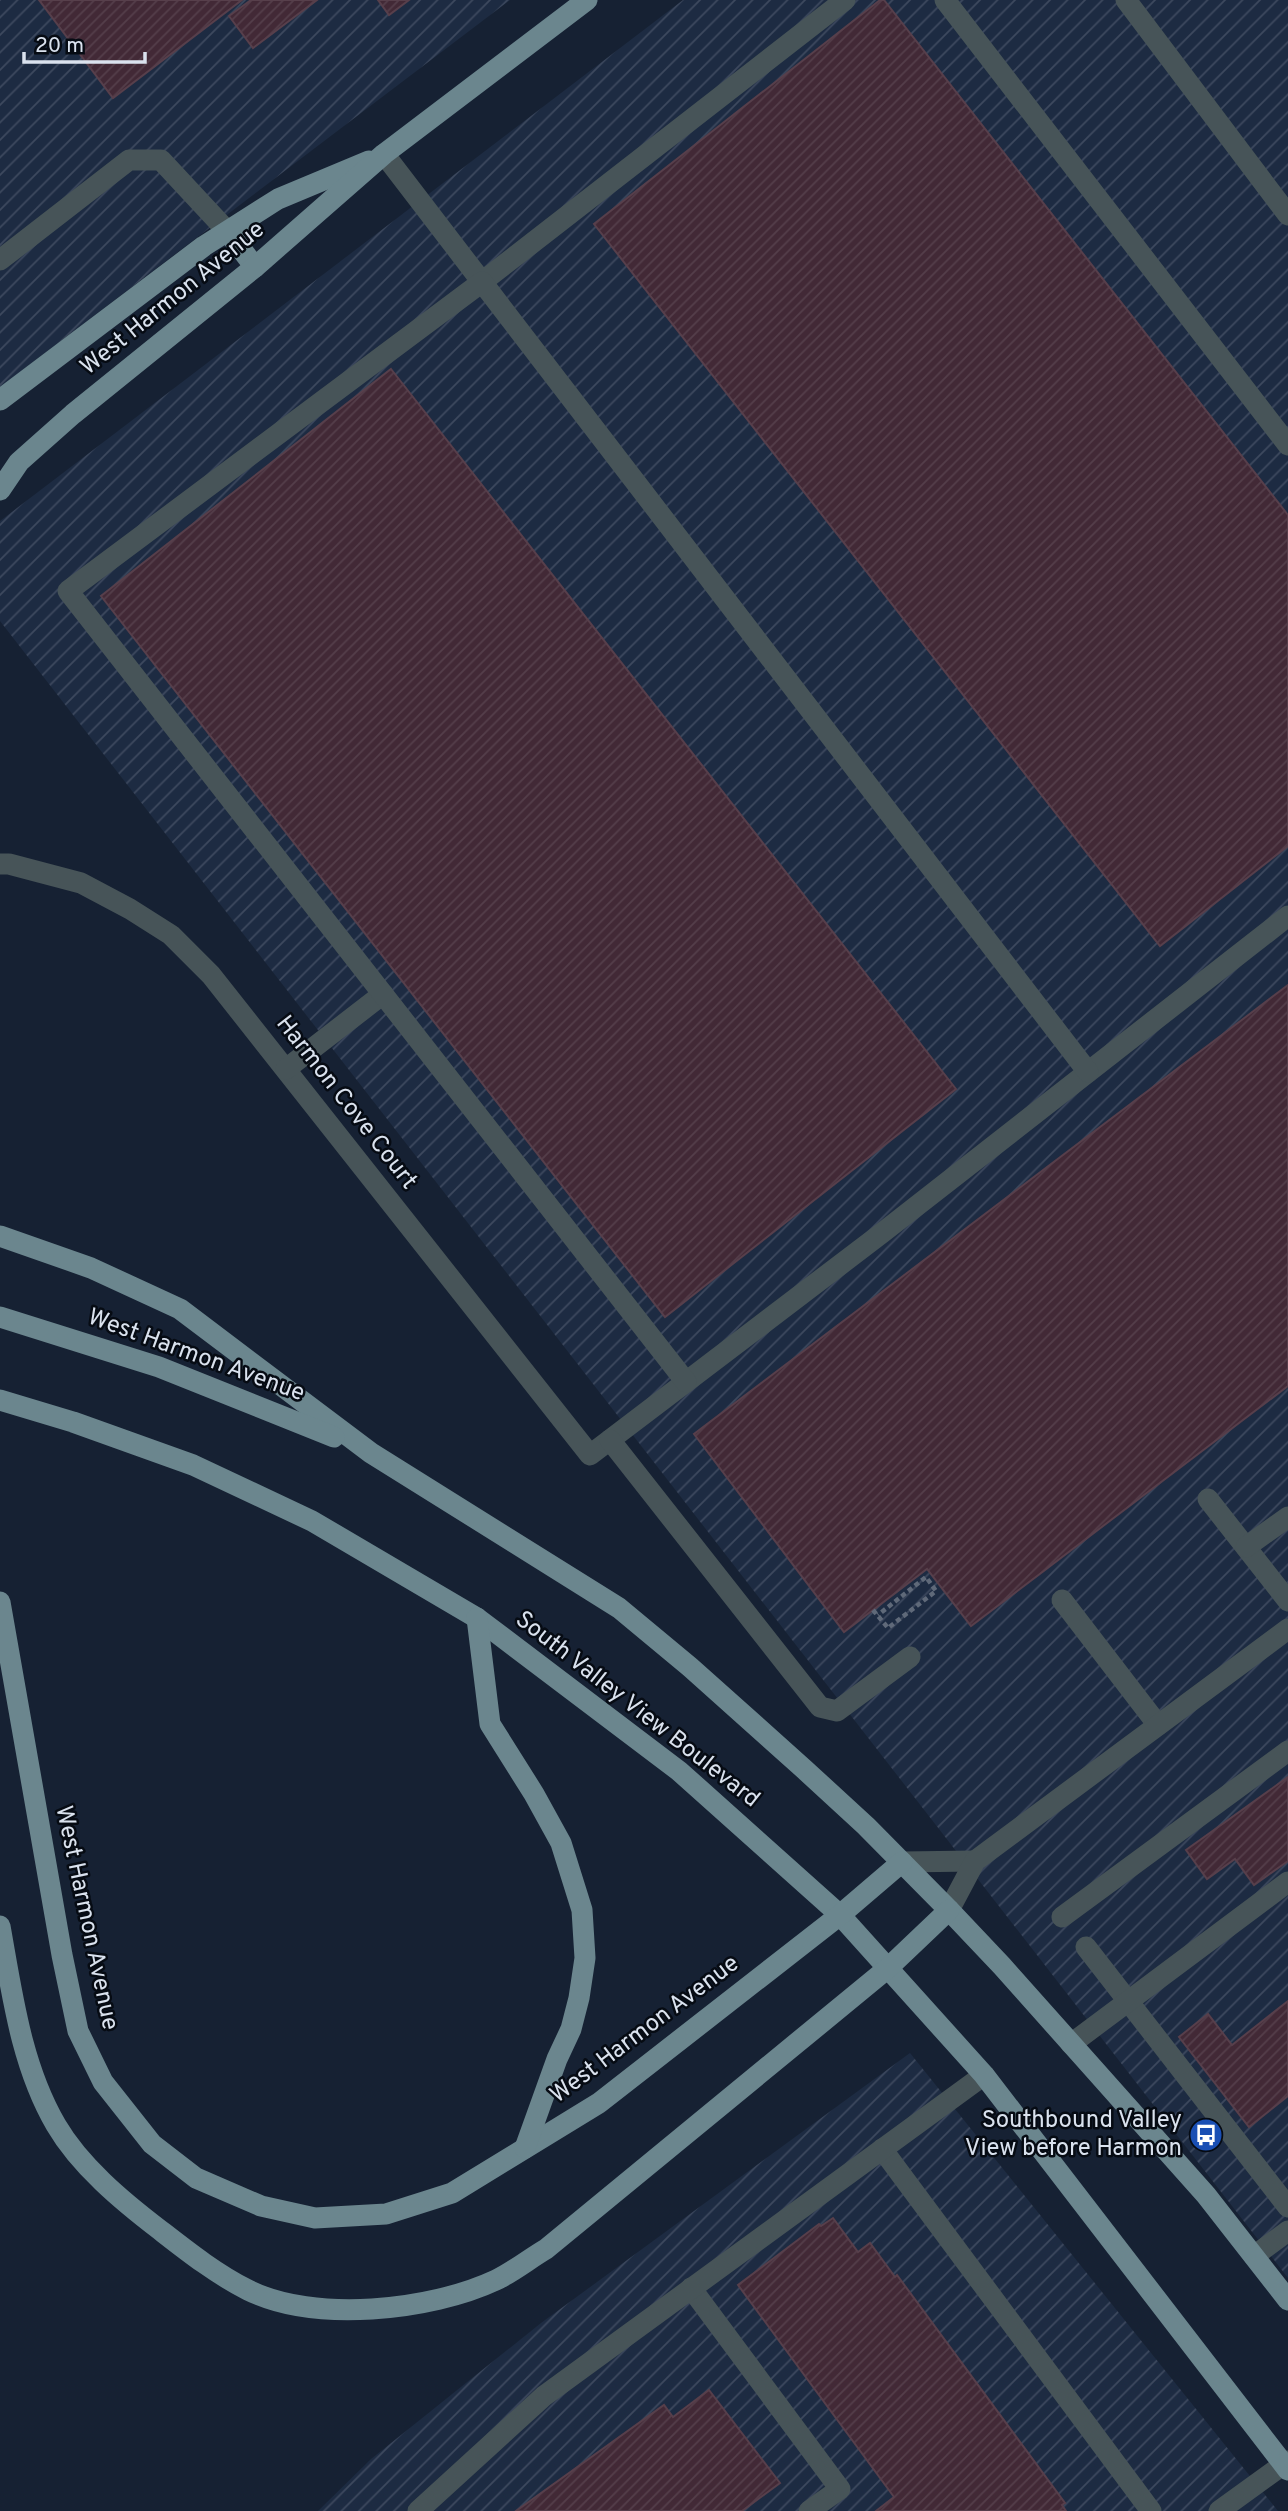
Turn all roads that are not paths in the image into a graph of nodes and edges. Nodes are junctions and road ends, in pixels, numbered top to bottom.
1 (587, 0) edge
2 (845, 0) edge
3 (945, 0) edge
4 (1126, 0) edge
5 (384, 154) junction
6 (1288, 215) edge
7 (228, 232) junction
8 (0, 260) edge
9 (255, 267) junction
10 (482, 282) junction
11 (0, 400) edge
12 (1288, 445) edge
13 (0, 490) edge
14 (0, 864) edge
15 (1288, 916) edge
16 (383, 995) junction
17 (286, 1069) junction
18 (1088, 1072) junction
19 (0, 1236) edge
20 (0, 1317) edge
21 (686, 1382) junction
22 (0, 1400) edge
23 (610, 1440) junction
24 (371, 1453) junction
25 (1208, 1499) dead end
26 (1288, 1517) edge
27 (1246, 1547) junction
28 (1062, 1600) dead end
29 (1288, 1601) edge
30 (0, 1602) edge
31 (477, 1618) junction
32 (1288, 1629) edge
33 (910, 1657) dead end
34 (1158, 1725) junction
35 (1288, 1751) edge
36 (975, 1861) junction
37 (902, 1862) junction
38 (1288, 1882) edge
39 (949, 1910) junction
40 (840, 1915) junction
41 (1062, 1917) dead end
42 (0, 1926) edge
43 (1086, 1947) dead end
44 (888, 1968) junction
45 (1128, 2001) junction
46 (1071, 2043) junction
47 (984, 2075) junction
48 (525, 2148) junction
49 (882, 2149) junction
50 (1288, 2207) edge
51 (1288, 2231) edge
52 (1254, 2256) junction
53 (691, 2288) junction
54 (1288, 2300) edge
55 (1286, 2465) edge
56 (418, 2511) edge
57 (809, 2511) edge
58 (1151, 2511) edge
59 (1219, 2511) edge

1 - 5 main road, West Harmon Avenue
2 - 10 street
3 - 12 street
4 - 6 street
5 - 7 main road, West Harmon Avenue
5 - 9 main road, West Harmon Avenue
5 - 10 street
7 - 8 street
7 - 9 main road
7 - 11 main road, West Harmon Avenue
9 - 13 main road, West Harmon Avenue
10 - 16 street
10 - 18 street
14 - 17 street, Harmon Cove Court
15 - 18 street
16 - 17 street
16 - 21 street
17 - 23 street, Harmon Cove Court
18 - 21 street
19 - 24 main road
20 - 24 main road, West Harmon Avenue
21 - 23 street
22 - 31 main road, South Valley View Boulevard
23 - 33 street
24 - 37 main road
25 - 27 street
26 - 27 street
27 - 29 street
28 - 34 street
30 - 48 main road, West Harmon Avenue
31 - 40 main road, South Valley View Boulevard
31 - 48 main road
32 - 34 street
34 - 36 street
35 - 41 street
36 - 37 street
36 - 39 street
37 - 39 main road
37 - 40 main road, West Harmon Avenue
38 - 45 street
39 - 44 main road
39 - 46 main road
40 - 44 main road, South Valley View Boulevard
40 - 48 main road, West Harmon Avenue
42 - 44 main road
43 - 45 street
44 - 47 main road, South Valley View Boulevard
45 - 46 street
45 - 50 street
46 - 52 main road
47 - 49 street
47 - 55 main road, South Valley View Boulevard
49 - 53 street
49 - 58 street
51 - 52 street
52 - 54 main road
53 - 56 street
53 - 57 street
55 - 59 street

